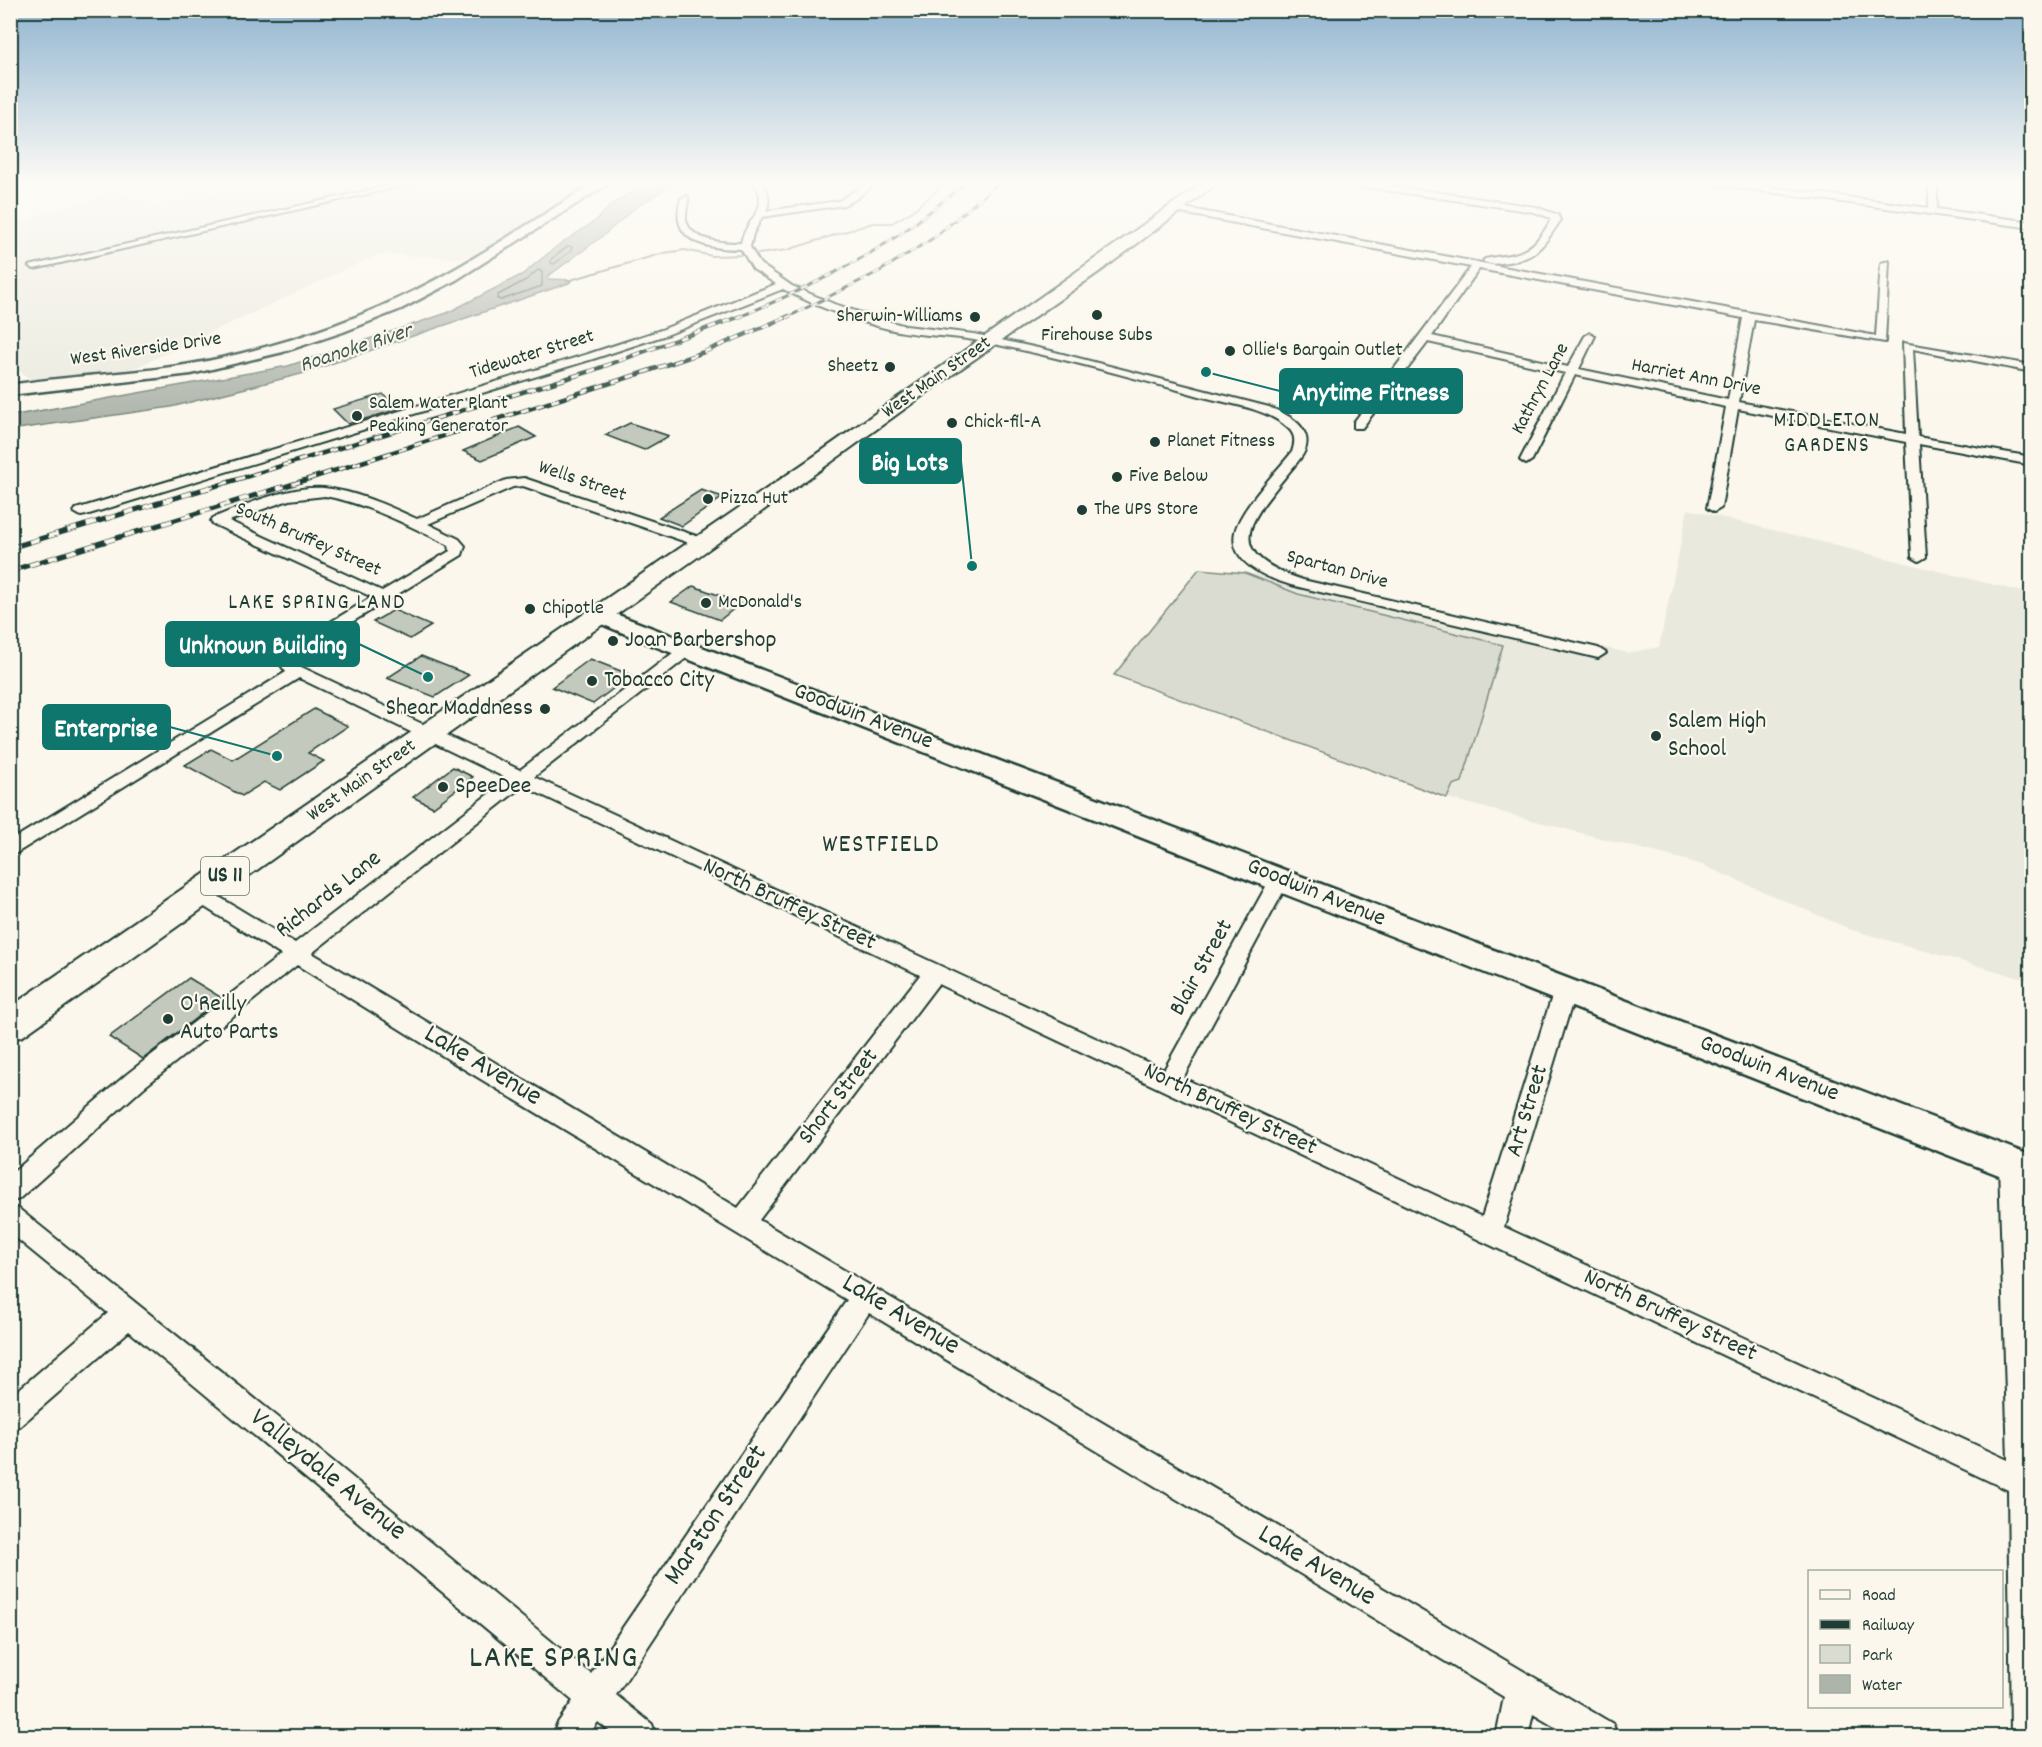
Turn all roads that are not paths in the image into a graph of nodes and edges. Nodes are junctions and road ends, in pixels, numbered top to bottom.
1 (1886, 263) dead end
2 (45, 264) edge
3 (473, 264) edge
4 (754, 264) edge
5 (1097, 264) edge
6 (1468, 264) edge
7 (1477, 265) junction
8 (34, 266) dead end
9 (783, 285) junction
10 (1749, 316) junction
11 (1590, 336) dead end
12 (1425, 338) junction
13 (989, 340) junction
14 (2031, 369) edge
15 (1571, 373) junction
16 (10, 390) edge
17 (1732, 406) junction
18 (1358, 425) dead end
19 (1912, 439) junction
20 (1526, 460) dead end
21 (2031, 461) edge
22 (1714, 508) dead end
23 (81, 512) dead end
24 (417, 524) junction
25 (703, 543) junction
26 (1919, 557) dead end
27 (383, 597) junction
28 (600, 615) junction
29 (688, 649) junction
30 (1598, 653) dead end
31 (299, 671) junction
32 (428, 734) junction
33 (521, 778) junction
34 (10, 850) edge
35 (1280, 879) junction
36 (200, 894) junction
37 (296, 954) junction
38 (935, 972) junction
39 (1565, 990) junction
40 (10, 1026) edge
41 (1169, 1082) junction
42 (2021, 1168) edge
43 (10, 1191) edge
44 (10, 1217) edge
45 (742, 1222) junction
46 (1490, 1232) junction
47 (865, 1296) junction
48 (128, 1314) junction
49 (10, 1416) edge
50 (2027, 1484) edge
51 (1522, 1690) junction
52 (595, 1699) junction
53 (569, 1737) edge
54 (640, 1737) edge
55 (1512, 1737) edge
56 (1601, 1737) edge
57 (2028, 1737) edge

1 - 10 street
2 - 8 street
3 - 16 street, West Riverside Drive
4 - 9 street
5 - 13 main road, West Main Street / US 11
6 - 7 street
7 - 10 street
7 - 12 street
9 - 13 street
9 - 23 street, Tidewater Street
10 - 17 street
11 - 15 street, Kathryn Lane
12 - 15 street, Harriet Ann Drive
12 - 18 street
13 - 25 main road, West Main Street / US 11
13 - 30 street, Spartan Drive
14 - 19 street
15 - 17 street, Harriet Ann Drive
15 - 20 street, Kathryn Lane
17 - 19 street, Harriet Ann Drive
17 - 22 street
19 - 21 street, Harriet Ann Drive
19 - 26 street
24 - 25 street, Wells Street
24 - 27 street
24 - 27 street, South Bruffey Street
25 - 28 main road, West Main Street / US 11
27 - 31 street, South Bruffey Street
28 - 29 street, Goodwin Avenue
28 - 32 main road, West Main Street / US 11
29 - 33 street, Richards Lane
29 - 35 street, Goodwin Avenue
31 - 32 street
31 - 34 street
32 - 33 street, North Bruffey Street
32 - 36 main road, West Main Street / US 11
33 - 37 street, Richards Lane
33 - 38 street, North Bruffey Street
35 - 39 street, Goodwin Avenue
35 - 41 street, Blair Street
36 - 37 street, Lake Avenue
36 - 40 main road, West Main Street / US 11
37 - 43 street, Richards Lane
37 - 45 street, Lake Avenue
38 - 41 street, North Bruffey Street
38 - 45 street, Short Street
39 - 42 street, Goodwin Avenue
39 - 46 street, Art Street
41 - 46 street, North Bruffey Street
42 - 50 street
44 - 48 street, Valleydale Avenue
45 - 47 street, Lake Avenue
46 - 50 street, North Bruffey Street
47 - 51 street, Lake Avenue
47 - 52 street, Marston Street
48 - 49 street
48 - 52 street, Valleydale Avenue
50 - 57 street
51 - 55 street
51 - 56 street, Lake Avenue
52 - 53 street, Marston Street
52 - 54 street, Valleydale Avenue

